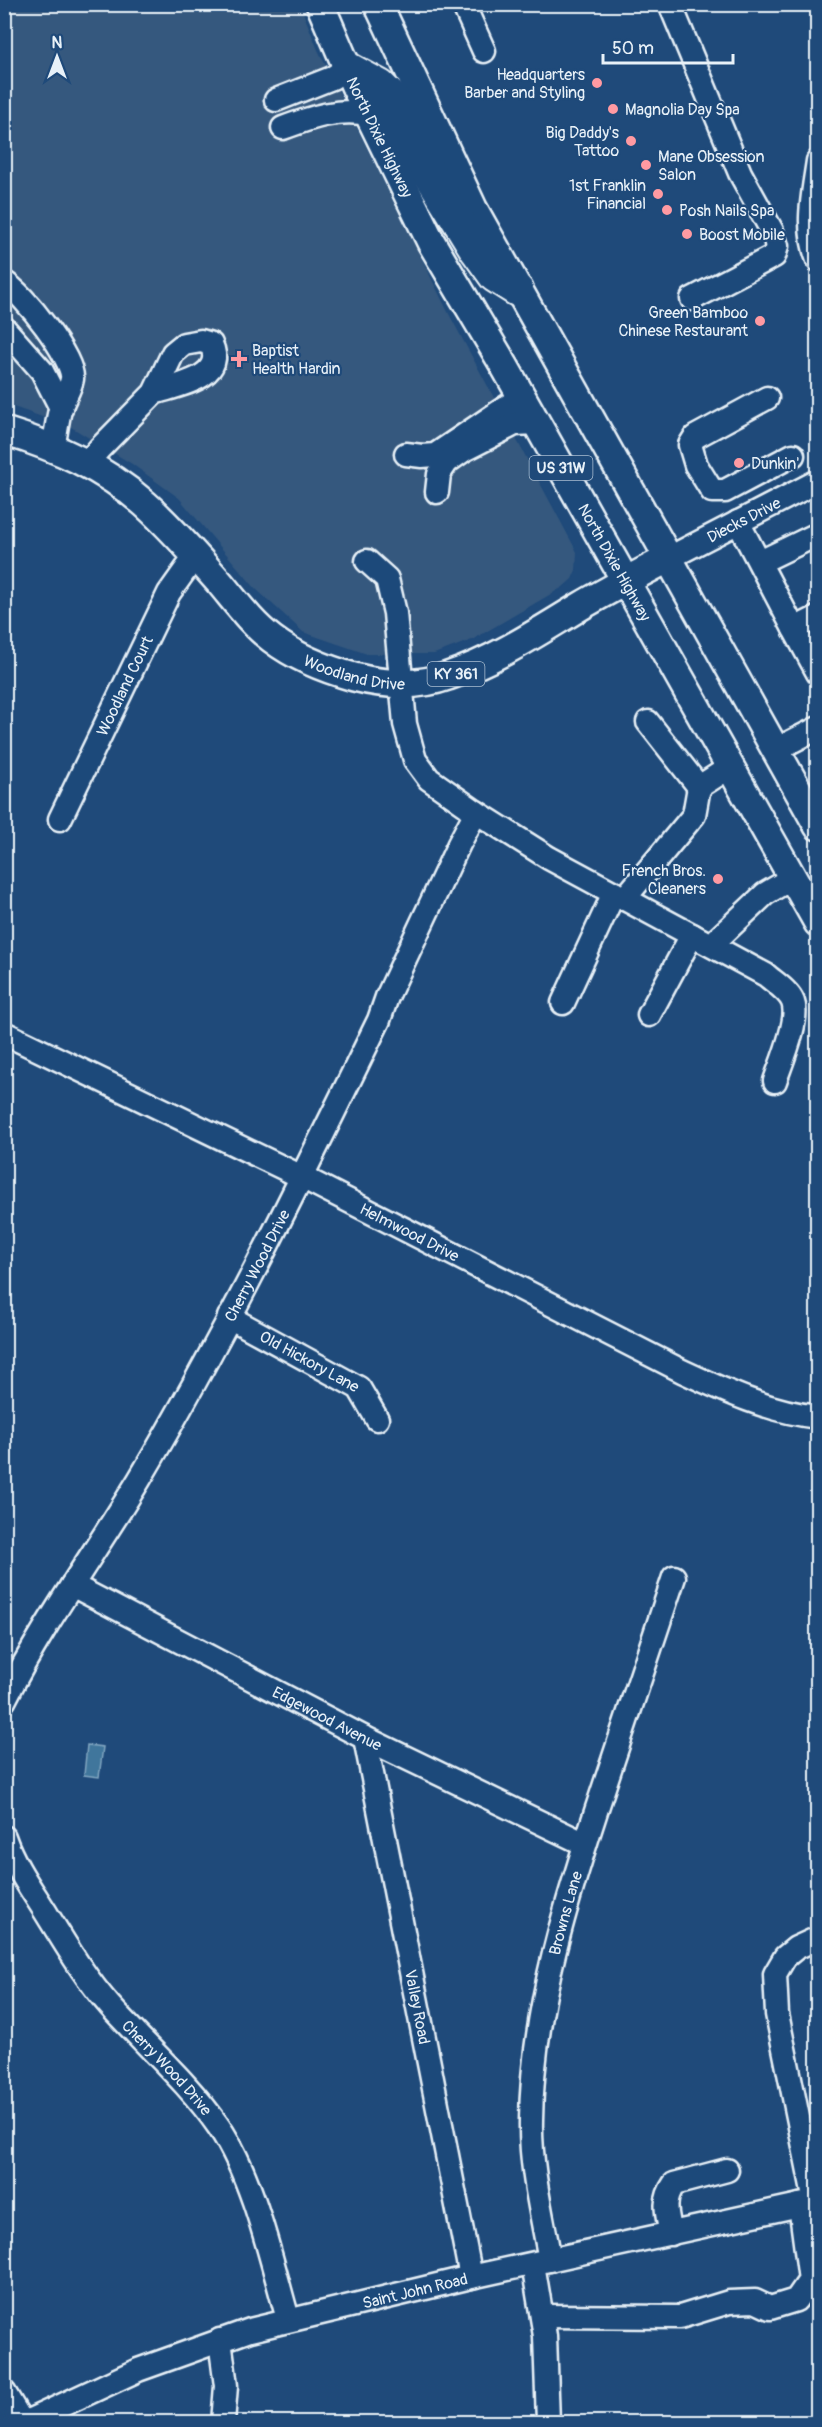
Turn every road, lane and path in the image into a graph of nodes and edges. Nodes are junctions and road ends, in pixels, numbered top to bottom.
1 (320, 4) edge
2 (378, 4) edge
3 (463, 4) edge
4 (670, 4) edge
5 (484, 51) dead end
6 (347, 68) junction
7 (276, 100) dead end
8 (369, 114) junction
9 (283, 128) dead end
10 (818, 161) edge
11 (818, 260) edge
12 (4, 282) edge
13 (517, 290) junction
14 (692, 298) dead end
15 (4, 328) edge
16 (154, 393) dead end
17 (521, 397) junction
18 (767, 398) dead end
19 (61, 408) junction
20 (536, 423) junction
21 (4, 431) edge
22 (54, 447) junction
23 (406, 454) dead end
24 (793, 455) dead end
25 (87, 464) junction
26 (818, 481) edge
27 (437, 492) dead end
28 (738, 522) junction
29 (818, 534) edge
30 (196, 555) junction
31 (669, 558) junction
32 (367, 561) dead end
33 (760, 562) junction
34 (625, 582) junction
35 (818, 617) edge
36 (794, 629) junction
37 (818, 673) edge
38 (401, 684) junction
39 (648, 722) dead end
40 (818, 728) edge
41 (775, 750) junction
42 (730, 767) junction
43 (699, 787) junction
44 (476, 812) junction
45 (60, 819) dead end
46 (818, 826) edge
47 (792, 879) junction
48 (619, 896) junction
49 (818, 923) edge
50 (701, 940) junction
51 (562, 1003) dead end
52 (649, 1016) dead end
53 (4, 1033) edge
54 (775, 1082) dead end
55 (302, 1177) junction
56 (229, 1317) junction
57 (817, 1415) edge
58 (377, 1419) dead end
59 (674, 1577) dead end
60 (72, 1585) junction
61 (4, 1701) edge
62 (364, 1738) junction
63 (4, 1837) edge
64 (585, 1844) junction
65 (818, 1938) edge
66 (727, 2170) dead end
67 (811, 2202) edge
68 (671, 2234) junction
69 (541, 2262) junction
70 (471, 2277) junction
71 (542, 2316) junction
72 (288, 2319) junction
73 (220, 2340) junction
74 (4, 2392) edge
75 (24, 2422) edge
76 (223, 2422) edge
77 (548, 2422) edge

1 - 6 main road, North Dixie Highway / US 31W
2 - 13 main road, US 31W
3 - 5 street
4 - 14 street
6 - 7 street
6 - 8 main road, North Dixie Highway / US 31W
6 - 13 highway
8 - 9 street
8 - 17 main road, North Dixie Highway / US 31W
10 - 11 street
12 - 19 street
13 - 31 main road, US 31W
15 - 19 street
16 - 25 street
17 - 20 main road, North Dixie Highway / US 31W
17 - 23 street
18 - 24 street
19 - 22 street
20 - 27 street
20 - 34 main road, North Dixie Highway / US 31W
21 - 22 main road, Woodland Drive
22 - 25 main road, Woodland Drive
25 - 30 main road, Woodland Drive / KY 361
26 - 28 street, Diecks Drive
28 - 31 street, Diecks Drive
28 - 33 street
29 - 33 street
30 - 38 main road, Woodland Drive / KY 361
30 - 45 street, Woodland Court
31 - 34 main road, Woodland Drive / KY 361
31 - 41 main road, US 31W
32 - 38 street
33 - 36 street
34 - 38 main road, Woodland Drive / KY 361
34 - 42 main road, North Dixie Highway / US 31W
35 - 36 street
36 - 37 street
38 - 44 street
39 - 43 street
40 - 41 street
41 - 46 main road, US 31W
42 - 43 street
42 - 47 main road, North Dixie Highway / US 31W
43 - 48 street
44 - 48 street
44 - 55 street, Cherry Wood Drive
47 - 49 main road, North Dixie Highway / US 31W
47 - 50 street
48 - 50 street
48 - 51 street
50 - 52 street
50 - 54 street
53 - 55 street, Helmwood Drive
55 - 56 street, Cherry Wood Drive
55 - 57 street, Helmwood Drive
56 - 58 street, Old Hickory Lane
56 - 60 street, Cherry Wood Drive
59 - 64 street, Browns Lane
60 - 61 street, Cherry Wood Drive
60 - 62 street, Edgewood Avenue
62 - 64 street, Edgewood Avenue
62 - 70 street, Valley Road
63 - 72 street, Cherry Wood Drive
64 - 69 street, Browns Lane
65 - 67 street
66 - 68 street
67 - 68 street, Saint John Road
67 - 71 street
68 - 69 street, Saint John Road
69 - 70 street, Saint John Road
69 - 71 street, Browns Lane
70 - 72 street, Saint John Road
71 - 77 street, Browns Lane
72 - 73 street, Saint John Road
73 - 75 street, Saint John Road
73 - 76 street
74 - 75 street

